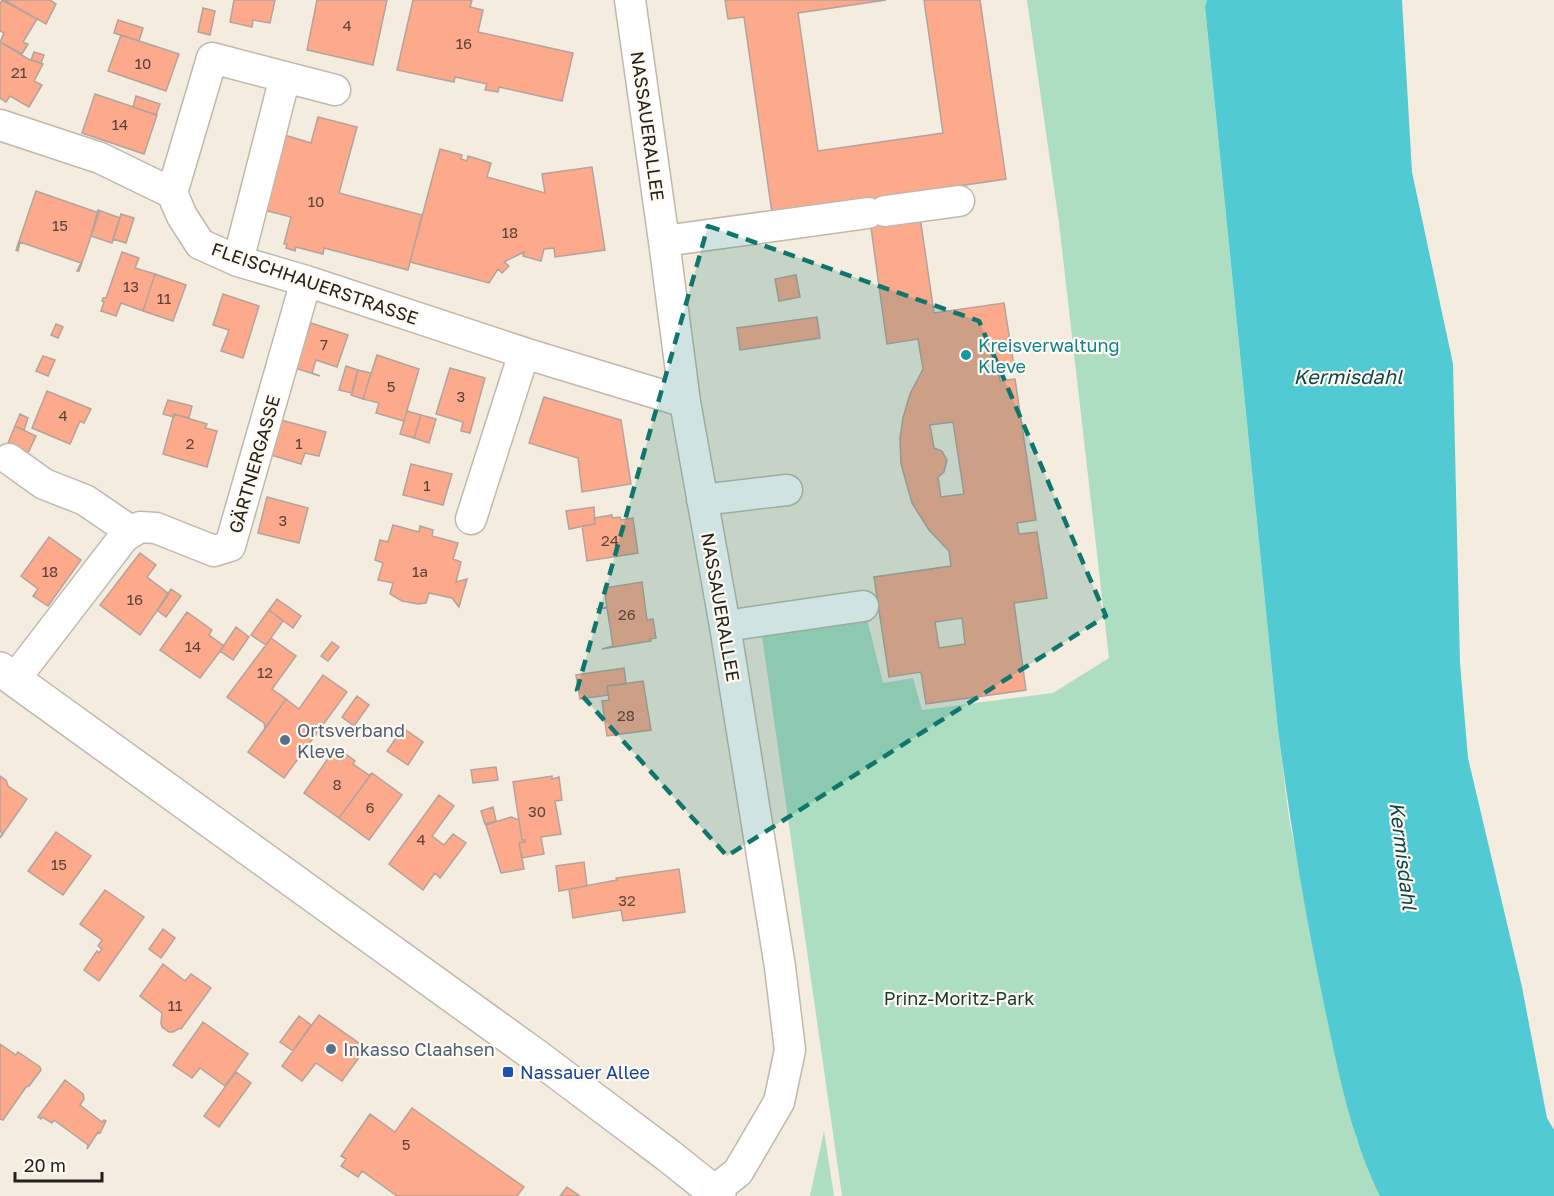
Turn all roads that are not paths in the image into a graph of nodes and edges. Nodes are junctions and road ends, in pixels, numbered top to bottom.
1 (630, 0) edge
2 (285, 77) junction
3 (335, 90) dead end
4 (0, 125) edge
5 (172, 193) junction
6 (959, 201) dead end
7 (664, 241) junction
8 (238, 261) junction
9 (306, 281) junction
10 (524, 353) junction
11 (685, 402) junction
12 (9, 459) dead end
13 (787, 490) dead end
14 (702, 501) junction
15 (471, 519) dead end
16 (132, 532) junction
17 (863, 606) dead end
18 (725, 626) junction
19 (7, 675) edge
20 (716, 1194) edge

1 - 7 street, NASSAUERALLEE
2 - 3 street
2 - 5 street
2 - 8 street
4 - 5 street
5 - 8 street, FLEISCHHAUERSTRASSE
6 - 7 street
7 - 11 street, NASSAUERALLEE
8 - 9 street, FLEISCHHAUERSTRASSE
9 - 10 street, FLEISCHHAUERSTRASSE
9 - 16 street, GÄRTNERGASSE
10 - 11 street, FLEISCHHAUERSTRASSE
10 - 15 street
11 - 14 street, NASSAUERALLEE
12 - 16 street
13 - 14 street
14 - 18 street, NASSAUERALLEE
16 - 19 street
17 - 18 street
18 - 20 street, NASSAUERALLEE
19 - 20 main road

